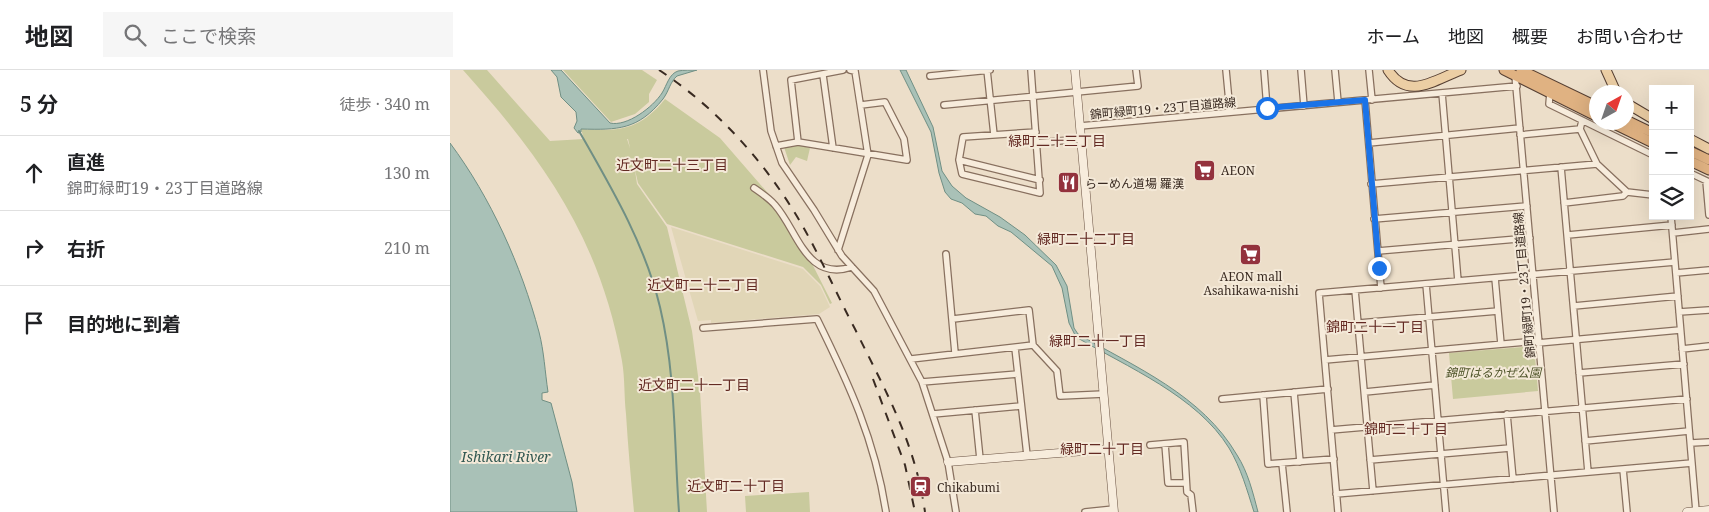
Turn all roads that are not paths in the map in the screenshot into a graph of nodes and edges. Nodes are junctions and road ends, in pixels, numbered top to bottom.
1 (843, 70) edge
2 (850, 70) edge
3 (988, 70) edge
4 (1031, 70) edge
5 (1075, 70) edge
6 (1136, 70) edge
7 (1226, 70) edge
8 (1264, 70) edge
9 (1301, 70) edge
10 (1335, 70) edge
11 (1369, 70) edge
12 (1388, 70) edge
13 (1395, 70) edge
14 (1461, 70) edge
15 (1504, 70) edge
16 (1606, 70) edge
17 (763, 71) edge
18 (1517, 72) edge
19 (823, 74) junction
20 (930, 76) dead end
21 (1438, 79) junction
22 (1613, 85) edge
23 (1517, 86) junction
24 (1077, 92) junction
25 (1442, 93) junction
26 (1550, 93) junction
27 (1033, 96) junction
28 (1369, 100) junction
29 (990, 101) junction
30 (1338, 102) junction
31 (1589, 103) edge
32 (861, 105) junction
33 (944, 105) dead end
34 (1304, 106) junction
35 (1267, 108) junction
36 (1634, 108) edge
37 (1230, 112) junction
38 (1589, 112) edge
39 (1649, 117) edge
40 (1582, 121) junction
41 (1634, 124) edge
42 (1080, 126) junction
43 (1580, 129) junction
44 (1626, 130) edge
45 (1649, 131) edge
46 (1036, 132) junction
47 (1520, 132) junction
48 (1446, 135) junction
49 (994, 136) junction
50 (1081, 139) junction
51 (1649, 141) edge
52 (1694, 141) edge
53 (798, 142) junction
54 (1368, 142) junction
55 (1037, 143) junction
56 (776, 146) junction
57 (833, 148) junction
58 (1709, 149) edge
59 (1649, 153) edge
60 (1694, 153) edge
61 (868, 155) junction
62 (959, 160) junction
63 (1709, 160) edge
64 (1694, 163) edge
65 (1597, 164) junction
66 (1561, 168) junction
67 (1524, 170) junction
68 (1709, 170) edge
69 (1694, 175) edge
70 (1449, 177) junction
71 (1040, 180) junction
72 (1708, 182) edge
73 (1371, 184) junction
74 (754, 188) dead end
75 (1627, 192) junction
76 (1649, 194) edge
77 (1564, 203) junction
78 (1527, 206) junction
79 (1452, 213) junction
80 (1709, 215) edge
81 (1374, 219) junction
82 (1671, 220) edge
83 (1672, 225) junction
84 (1709, 229) edge
85 (1673, 233) junction
86 (1568, 235) junction
87 (1530, 238) junction
88 (1455, 244) junction
89 (838, 250) junction
90 (1378, 251) junction
91 (946, 254) dead end
92 (1675, 262) junction
93 (852, 268) junction
94 (1709, 270) edge
95 (1571, 271) junction
96 (1533, 274) junction
97 (1676, 274) junction
98 (1495, 278) junction
99 (1458, 281) junction
100 (1426, 284) junction
101 (1381, 288) junction
102 (1356, 290) junction
103 (1678, 296) junction
104 (1574, 306) junction
105 (1709, 310) edge
106 (1498, 311) junction
107 (1679, 312) junction
108 (1429, 317) junction
109 (953, 319) junction
110 (1359, 323) junction
111 (703, 328) dead end
112 (1680, 330) junction
113 (1576, 339) junction
114 (1538, 342) junction
115 (1501, 344) junction
116 (1033, 345) junction
117 (1709, 346) edge
118 (1015, 348) junction
119 (1682, 349) junction
120 (1432, 350) junction
121 (956, 353) junction
122 (1362, 357) junction
123 (911, 359) junction
124 (1325, 360) junction
125 (1684, 364) junction
126 (1579, 373) junction
127 (1018, 374) junction
128 (922, 382) junction
129 (1435, 385) junction
130 (1328, 389) junction
131 (1294, 392) junction
132 (1365, 392) junction
133 (1104, 394) junction
134 (1263, 395) junction
135 (1222, 399) dead end
136 (1687, 399) junction
137 (1021, 406) junction
138 (1582, 408) junction
139 (975, 410) junction
140 (1544, 411) junction
141 (933, 414) junction
142 (1507, 414) junction
143 (1438, 420) junction
144 (1367, 426) junction
145 (1331, 430) junction
146 (1690, 431) junction
147 (1585, 441) junction
148 (1709, 442) edge
149 (1691, 443) junction
150 (1165, 444) junction
151 (1150, 445) dead end
152 (1109, 448) junction
153 (1510, 448) junction
154 (1441, 453) junction
155 (1026, 455) junction
156 (980, 459) junction
157 (1334, 459) junction
158 (1370, 460) junction
159 (948, 462) junction
160 (1300, 462) junction
161 (1282, 463) junction
162 (1692, 464) junction
163 (1623, 469) junction
164 (1588, 472) junction
165 (1550, 476) junction
166 (1513, 479) junction
167 (1186, 483) junction
168 (1444, 485) junction
169 (1373, 492) junction
170 (1336, 494) junction
171 (1709, 510) edge
172 (1114, 511) edge
173 (886, 512) edge
174 (956, 512) edge
175 (1085, 512) edge
176 (1187, 512) edge
177 (1192, 512) edge
178 (1287, 512) edge
179 (1338, 512) edge
180 (1446, 512) edge
181 (1554, 512) edge
182 (1627, 512) edge
183 (1686, 512) edge
184 (1694, 512) edge

1 - 19 street
2 - 32 street
3 - 20 street
3 - 29 street
4 - 27 street
5 - 24 main road
6 - 24 street
7 - 37 street
8 - 35 street
9 - 34 street
10 - 30 street
11 - 28 street
12 - 21 main road
13 - 21 main road
14 - 21 main road
15 - 18 highway
16 - 22 main road
17 - 56 street
18 - 23 street, 錦町緑町19・23丁目道路線
18 - 26 highway
18 - 31 highway
19 - 53 street
19 - 57 street
23 - 25 street, 錦町緑町19・23丁目道路線
23 - 47 street, 錦町緑町19・23丁目道路線
24 - 27 street
24 - 42 main road
25 - 28 street, 錦町緑町19・23丁目道路線
25 - 48 street
26 - 38 highway
26 - 40 street
27 - 29 street
27 - 46 street
28 - 30 street, 錦町緑町19・23丁目道路線
28 - 54 street
29 - 33 street
29 - 49 street
30 - 34 street, 錦町緑町19・23丁目道路線
32 - 61 street
32 - 61 street
34 - 35 street, 錦町緑町19・23丁目道路線
35 - 37 street, 錦町緑町19・23丁目道路線
36 - 39 main road
37 - 42 street, 錦町緑町19・23丁目道路線
40 - 43 street
40 - 59 street
41 - 45 highway
42 - 50 main road
43 - 47 street
43 - 65 street
44 - 51 highway
46 - 49 street
46 - 55 street
47 - 48 street
47 - 67 street, 錦町緑町19・23丁目道路線
48 - 54 street
48 - 70 street
49 - 62 street
50 - 55 street
50 - 133 main road
52 - 58 main road
53 - 56 street
53 - 57 street
54 - 73 street
55 - 71 street
56 - 89 street
57 - 61 street
60 - 63 highway
61 - 89 street
62 - 71 street
62 - 71 street
64 - 68 highway
65 - 66 street
65 - 75 street
66 - 67 street
66 - 77 street
67 - 70 street
67 - 78 street, 錦町緑町19・23丁目道路線
69 - 72 street
70 - 73 street
70 - 79 street
72 - 80 street
73 - 81 street
74 - 93 street
75 - 76 street
75 - 77 street
77 - 86 street
78 - 79 street
78 - 87 street, 錦町緑町19・23丁目道路線
79 - 81 street
79 - 88 street
81 - 90 street
82 - 83 street
83 - 85 street
83 - 86 street
84 - 85 street
85 - 92 street
86 - 95 street
87 - 88 street
87 - 96 street, 錦町緑町19・23丁目道路線
88 - 90 street
88 - 99 street
89 - 93 street
90 - 101 street
91 - 109 street
92 - 95 street
92 - 97 street
93 - 123 street
94 - 97 street
95 - 96 street
95 - 104 street
96 - 98 street
96 - 114 street, 錦町緑町19・23丁目道路線
97 - 103 street
98 - 99 street
98 - 106 street
99 - 100 street
100 - 101 street
100 - 108 street
101 - 102 street
102 - 110 street
102 - 124 street
103 - 104 street
103 - 107 street
104 - 113 street
105 - 107 street
106 - 108 street
106 - 115 street
107 - 112 street
108 - 110 street
108 - 120 street
109 - 116 street
109 - 121 street
110 - 122 street
111 - 173 street
112 - 113 street
112 - 119 street
113 - 114 street
113 - 126 street
114 - 115 street
114 - 140 street, 錦町緑町19・23丁目道路線
115 - 120 street
116 - 118 street
116 - 133 street
117 - 119 street
118 - 121 street
118 - 127 street
119 - 125 street
120 - 122 street
120 - 129 street
121 - 123 street
122 - 124 street
122 - 132 street
123 - 128 street
124 - 130 street
125 - 126 street
125 - 136 street
126 - 138 street
127 - 128 street
127 - 137 street
128 - 141 street
129 - 132 street
129 - 143 street
130 - 131 street
130 - 145 street
131 - 134 street
131 - 160 street
132 - 144 street
133 - 152 main road
134 - 135 street
134 - 161 street
136 - 138 street
136 - 146 street
137 - 139 street
137 - 155 street
138 - 140 street
138 - 147 street
139 - 141 street
139 - 156 street
140 - 142 street
140 - 165 street, 錦町緑町19・23丁目道路線
141 - 159 street
142 - 143 street
142 - 153 street
143 - 144 street
143 - 154 street
144 - 145 street
144 - 158 street
145 - 157 street
146 - 147 street
146 - 149 street
147 - 164 street
148 - 149 street
149 - 162 street
150 - 151 street
150 - 167 street
150 - 167 street
152 - 155 main road
152 - 172 main road
153 - 154 street
153 - 166 street
154 - 158 street
154 - 168 street
155 - 156 main road
156 - 159 main road
157 - 160 street
157 - 170 street
158 - 169 street
159 - 174 street
160 - 161 street
161 - 178 street
162 - 163 street
162 - 184 street
163 - 164 street
163 - 182 street
164 - 165 street
165 - 166 street
165 - 181 street, 錦町緑町19・23丁目道路線
166 - 168 street
167 - 177 street
168 - 169 street
168 - 180 street
169 - 170 street
170 - 179 street
171 - 184 main road
172 - 175 street
176 - 177 street
183 - 184 main road

